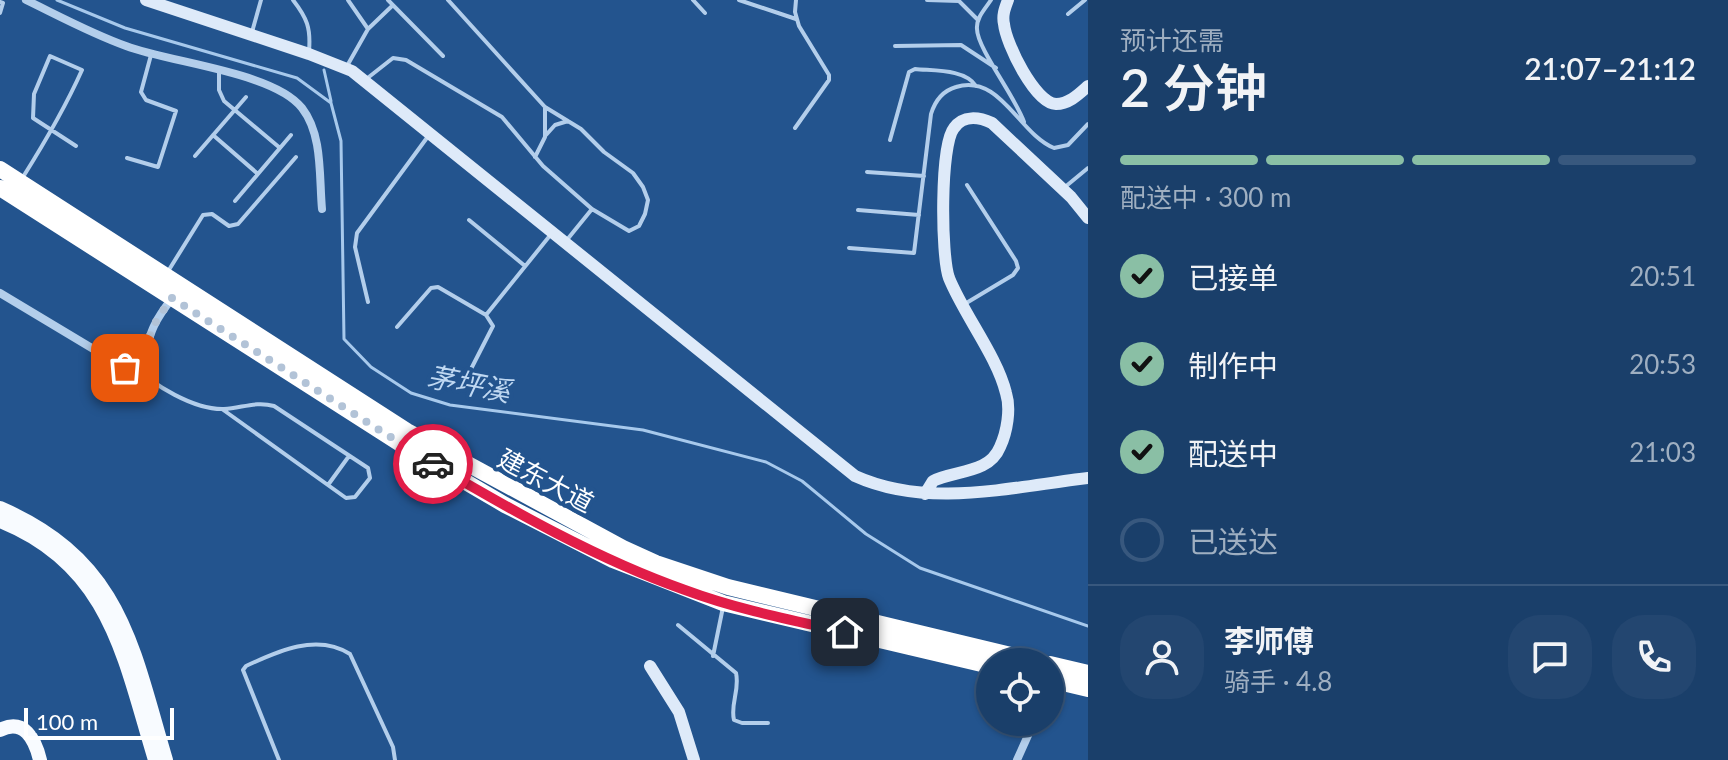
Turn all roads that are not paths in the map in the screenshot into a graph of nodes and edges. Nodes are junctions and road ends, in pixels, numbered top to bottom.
1 (26, 0) edge
2 (146, 0) edge
3 (261, 0) edge
4 (293, 0) edge
5 (348, 0) edge
6 (388, 0) edge
7 (448, 0) edge
8 (693, 0) edge
9 (739, 0) edge
10 (796, 0) edge
11 (927, 0) edge
12 (991, 0) edge
13 (1008, 0) edge
14 (1085, 0) edge
15 (0, 2) edge
16 (393, 5) junction
17 (0, 13) edge
18 (705, 13) dead end
19 (1068, 14) dead end
20 (796, 19) junction
21 (978, 20) junction
22 (368, 29) junction
23 (251, 35) junction
24 (895, 46) dead end
25 (309, 54) junction
26 (151, 55) junction
27 (443, 56) dead end
28 (345, 68) junction
29 (997, 69) junction
30 (219, 71) junction
31 (365, 80) junction
32 (976, 86) junction
33 (1088, 86) edge
34 (246, 97) dead end
35 (545, 107) junction
36 (235, 110) junction
37 (568, 121) junction
38 (1026, 127) junction
39 (795, 128) dead end
40 (1087, 128) edge
41 (52, 131) junction
42 (430, 133) junction
43 (213, 135) junction
44 (291, 135) dead end
45 (545, 137) junction
46 (890, 140) dead end
47 (76, 146) dead end
48 (280, 148) junction
49 (195, 156) dead end
50 (296, 157) dead end
51 (535, 157) junction
52 (127, 158) dead end
53 (1088, 168) edge
54 (0, 169) edge
55 (867, 172) dead end
56 (258, 174) junction
57 (924, 176) junction
58 (20, 182) junction
59 (967, 185) dead end
60 (0, 188) edge
61 (1063, 189) junction
62 (235, 201) dead end
63 (1083, 201) edge
64 (322, 209) dead end
65 (592, 209) junction
66 (858, 210) dead end
67 (919, 215) junction
68 (1088, 218) edge
69 (469, 220) dead end
70 (552, 232) junction
71 (565, 243) junction
72 (849, 248) dead end
73 (525, 266) junction
74 (165, 275) junction
75 (176, 292) junction
76 (0, 293) edge
77 (368, 302) dead end
78 (962, 305) junction
79 (486, 315) junction
80 (397, 327) dead end
81 (133, 365) junction
82 (471, 369) dead end
83 (222, 409) junction
84 (349, 456) junction
85 (1088, 478) edge
86 (328, 485) junction
87 (925, 494) junction
88 (0, 508) edge
89 (0, 521) edge
90 (726, 595) junction
91 (678, 625) dead end
92 (976, 653) edge
93 (713, 656) junction
94 (976, 662) edge
95 (650, 666) dead end
96 (1064, 671) edge
97 (1088, 673) edge
98 (1064, 677) edge
99 (1088, 689) edge
100 (768, 723) dead end
101 (0, 730) edge
102 (1028, 736) edge
103 (40, 760) edge
104 (155, 760) edge
105 (166, 760) edge
106 (279, 760) edge
107 (395, 760) edge
108 (694, 760) edge
109 (1017, 760) edge

1 - 26 street
2 - 23 main road
3 - 23 lane
4 - 25 lane
5 - 22 lane
6 - 16 lane
7 - 35 lane
8 - 18 lane
9 - 20 lane
10 - 20 lane
11 - 21 lane
12 - 21 lane
13 - 33 main road
14 - 19 lane
15 - 17 lane
16 - 22 lane
16 - 27 lane
20 - 39 lane
21 - 29 lane
22 - 28 lane
23 - 25 main road
24 - 29 lane
25 - 28 main road
26 - 30 street
26 - 52 lane
28 - 31 main road
29 - 38 lane
30 - 36 lane
30 - 64 street
31 - 42 main road
31 - 51 lane
32 - 38 lane
32 - 46 lane
32 - 57 lane
34 - 36 lane
35 - 37 lane
35 - 45 lane
36 - 43 lane
36 - 48 lane
37 - 45 lane
37 - 65 lane
38 - 40 lane
41 - 41 lane
41 - 47 lane
41 - 58 lane
42 - 70 main road
42 - 77 lane
43 - 49 lane
43 - 56 lane
44 - 48 lane
45 - 51 lane
48 - 56 lane
50 - 74 lane
51 - 65 lane
53 - 61 lane
54 - 58 highway, 建东大道
55 - 57 lane
56 - 62 lane
57 - 67 lane
58 - 74 highway, 建东大道
59 - 78 lane
60 - 75 highway, 建东大道
61 - 63 main road
61 - 78 main road
63 - 68 main road
65 - 71 lane
66 - 67 lane
67 - 72 lane
69 - 73 lane
70 - 71 main road
70 - 73 lane
71 - 87 main road
73 - 79 lane
74 - 75 highway, 建东大道
75 - 81 street
75 - 90 highway, 建东大道
76 - 81 street
78 - 87 main road
79 - 80 lane
79 - 82 lane
81 - 83 lane
83 - 84 lane
83 - 86 lane
84 - 86 lane
84 - 86 lane
85 - 87 main road
88 - 105 main road
89 - 104 main road
90 - 92 highway, 建东大道
90 - 93 lane
90 - 94 highway, 建东大道
91 - 93 lane
93 - 100 lane
95 - 108 main road
96 - 97 highway, 建东大道
98 - 99 highway, 建东大道
101 - 103 main road
102 - 109 street
106 - 107 lane

